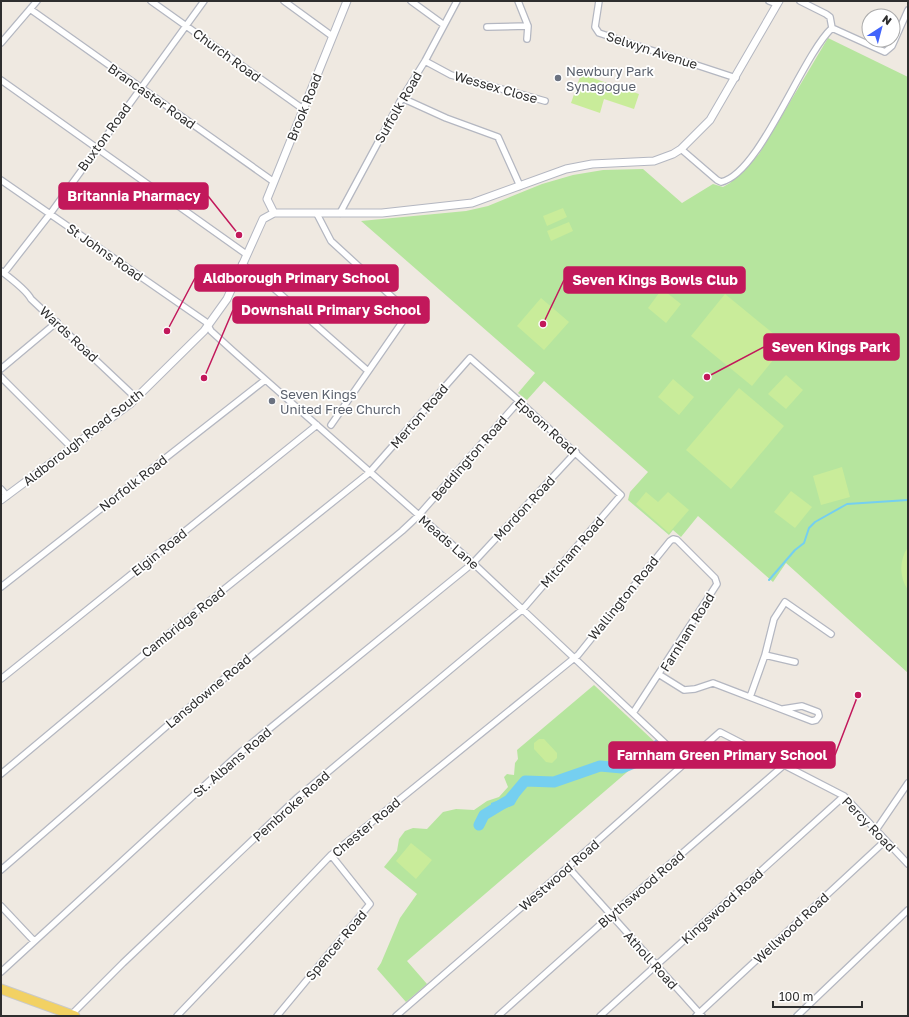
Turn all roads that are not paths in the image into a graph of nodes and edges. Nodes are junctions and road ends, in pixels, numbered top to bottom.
1 (37, 1) edge
2 (151, 1) edge
3 (204, 1) edge
4 (284, 1) edge
5 (347, 1) edge
6 (411, 1) edge
7 (457, 1) edge
8 (518, 1) edge
9 (599, 1) edge
10 (769, 1) edge
11 (800, 1) edge
12 (778, 3) edge
13 (30, 9) junction
14 (908, 10) edge
15 (444, 25) junction
16 (186, 26) junction
17 (528, 26) junction
18 (487, 27) dead end
19 (832, 28) junction
20 (332, 36) junction
21 (527, 39) dead end
22 (1, 43) edge
23 (425, 61) junction
24 (736, 78) junction
25 (1, 80) edge
26 (140, 88) junction
27 (402, 98) junction
28 (545, 101) dead end
29 (303, 109) junction
30 (96, 148) junction
31 (681, 149) junction
32 (1, 180) edge
33 (274, 182) junction
34 (520, 186) junction
35 (274, 213) junction
36 (340, 213) junction
37 (50, 214) junction
38 (317, 214) junction
39 (246, 254) junction
40 (242, 264) junction
41 (2, 272) edge
42 (57, 322) junction
43 (209, 326) junction
44 (470, 358) joint
45 (1, 369) edge
46 (368, 371) junction
47 (1, 377) edge
48 (265, 380) junction
49 (136, 398) junction
50 (519, 401) junction
51 (330, 424) dead end
52 (317, 425) junction
53 (72, 448) junction
54 (576, 452) junction
55 (369, 473) junction
56 (1, 490) edge
57 (621, 495) joint
58 (4, 498) edge
59 (418, 516) junction
60 (673, 539) joint
61 (473, 563) junction
62 (1, 587) edge
63 (523, 609) junction
64 (831, 634) dead end
65 (765, 654) junction
66 (574, 658) junction
67 (795, 662) dead end
68 (660, 675) junction
69 (1, 679) edge
70 (750, 697) junction
71 (782, 709) junction
72 (634, 713) junction
73 (720, 732) joint
74 (686, 763) junction
75 (784, 765) junction
76 (1, 774) edge
77 (908, 783) edge
78 (844, 796) junction
79 (876, 830) junction
80 (885, 841) junction
81 (331, 855) junction
82 (908, 864) edge
83 (568, 868) junction
84 (1, 870) edge
85 (1, 906) edge
86 (908, 910) edge
87 (611, 915) junction
88 (34, 941) junction
89 (656, 965) junction
90 (1, 972) edge
91 (1, 989) edge
92 (73, 1015) edge
93 (699, 1015) edge
94 (177, 1016) edge
95 (277, 1016) edge
96 (396, 1016) edge
97 (498, 1016) edge
98 (600, 1016) edge
99 (797, 1016) edge

1 - 13 street
2 - 16 street, Church Road
3 - 16 street, Buxton Road
4 - 20 street
5 - 20 street, Brook Road
6 - 15 street
7 - 15 street, Suffolk Road
8 - 17 street
9 - 24 street, Selwyn Avenue
10 - 12 street
11 - 19 street
12 - 24 street
13 - 22 street
13 - 26 street, Brancaster Road
14 - 19 street
15 - 23 street, Suffolk Road
16 - 26 street, Buxton Road
16 - 29 street, Church Road
17 - 18 street
17 - 21 street
19 - 31 street
20 - 29 street, Brook Road
23 - 27 street, Suffolk Road
23 - 28 street, Wessex Close
24 - 31 street
25 - 30 street
26 - 30 street, Buxton Road
26 - 33 street, Brancaster Road
27 - 34 street
27 - 36 street, Suffolk Road
29 - 33 street, Brook Road
30 - 37 street, Buxton Road
30 - 39 street
31 - 34 street
32 - 37 street, St Johns Road
33 - 35 street, Brook Road
34 - 36 street
35 - 38 street
35 - 39 street, Aldborough Road South
36 - 38 street
37 - 41 street, Buxton Road
37 - 43 street, St Johns Road
38 - 46 street
39 - 40 street, Aldborough Road South
40 - 43 street, Aldborough Road South
40 - 46 street
41 - 42 street, Wards Road
42 - 45 street
42 - 49 street, Wards Road
43 - 48 street, Meads Lane
43 - 49 street, Aldborough Road South
44 - 50 street, Epsom Road
44 - 55 street, Merton Road
46 - 51 street
47 - 53 street
48 - 52 street, Meads Lane
48 - 62 street, Norfolk Road
49 - 53 street, Aldborough Road South
50 - 54 street, Epsom Road
50 - 59 street, Beddington Road
52 - 55 street, Meads Lane
52 - 69 street, Elgin Road
53 - 58 street, Aldborough Road South
54 - 57 street, Epsom Road
54 - 61 street, Mordon Road
55 - 59 street, Meads Lane
55 - 76 street, Cambridge Road
56 - 58 street
57 - 63 street, Mitcham Road
59 - 61 street, Meads Lane
59 - 84 street, Lansdowne Road
60 - 66 street, Wallington Road
60 - 68 street, Farnham Road
61 - 63 street, Meads Lane
61 - 88 street, St. Albans Road
63 - 66 street, Meads Lane
63 - 92 street, Pembroke Road
64 - 65 street
65 - 67 street
65 - 70 street
66 - 72 street, Meads Lane
66 - 81 street, Chester Road
68 - 70 street
68 - 72 street, Farnham Road
70 - 71 street
71 - 71 street
72 - 74 street, Meads Lane
73 - 74 street, Westwood Road
73 - 75 street, Percy Road
74 - 83 street, Westwood Road
75 - 78 street, Percy Road
75 - 87 street, Blythswood Road
77 - 79 street
78 - 79 street, Percy Road
78 - 89 street, Kingswood Road
79 - 80 street, Percy Road
80 - 82 street, Percy Road
80 - 93 street, Wellwood Road
81 - 94 street, Chester Road
81 - 95 street, Spencer Road
83 - 87 street, Atholl Road
83 - 96 street, Westwood Road
85 - 88 street
86 - 99 street
87 - 89 street, Atholl Road
87 - 97 street, Blythswood Road
88 - 90 street, St. Albans Road
89 - 93 street, Atholl Road
89 - 98 street, Kingswood Road
91 - 92 main road

